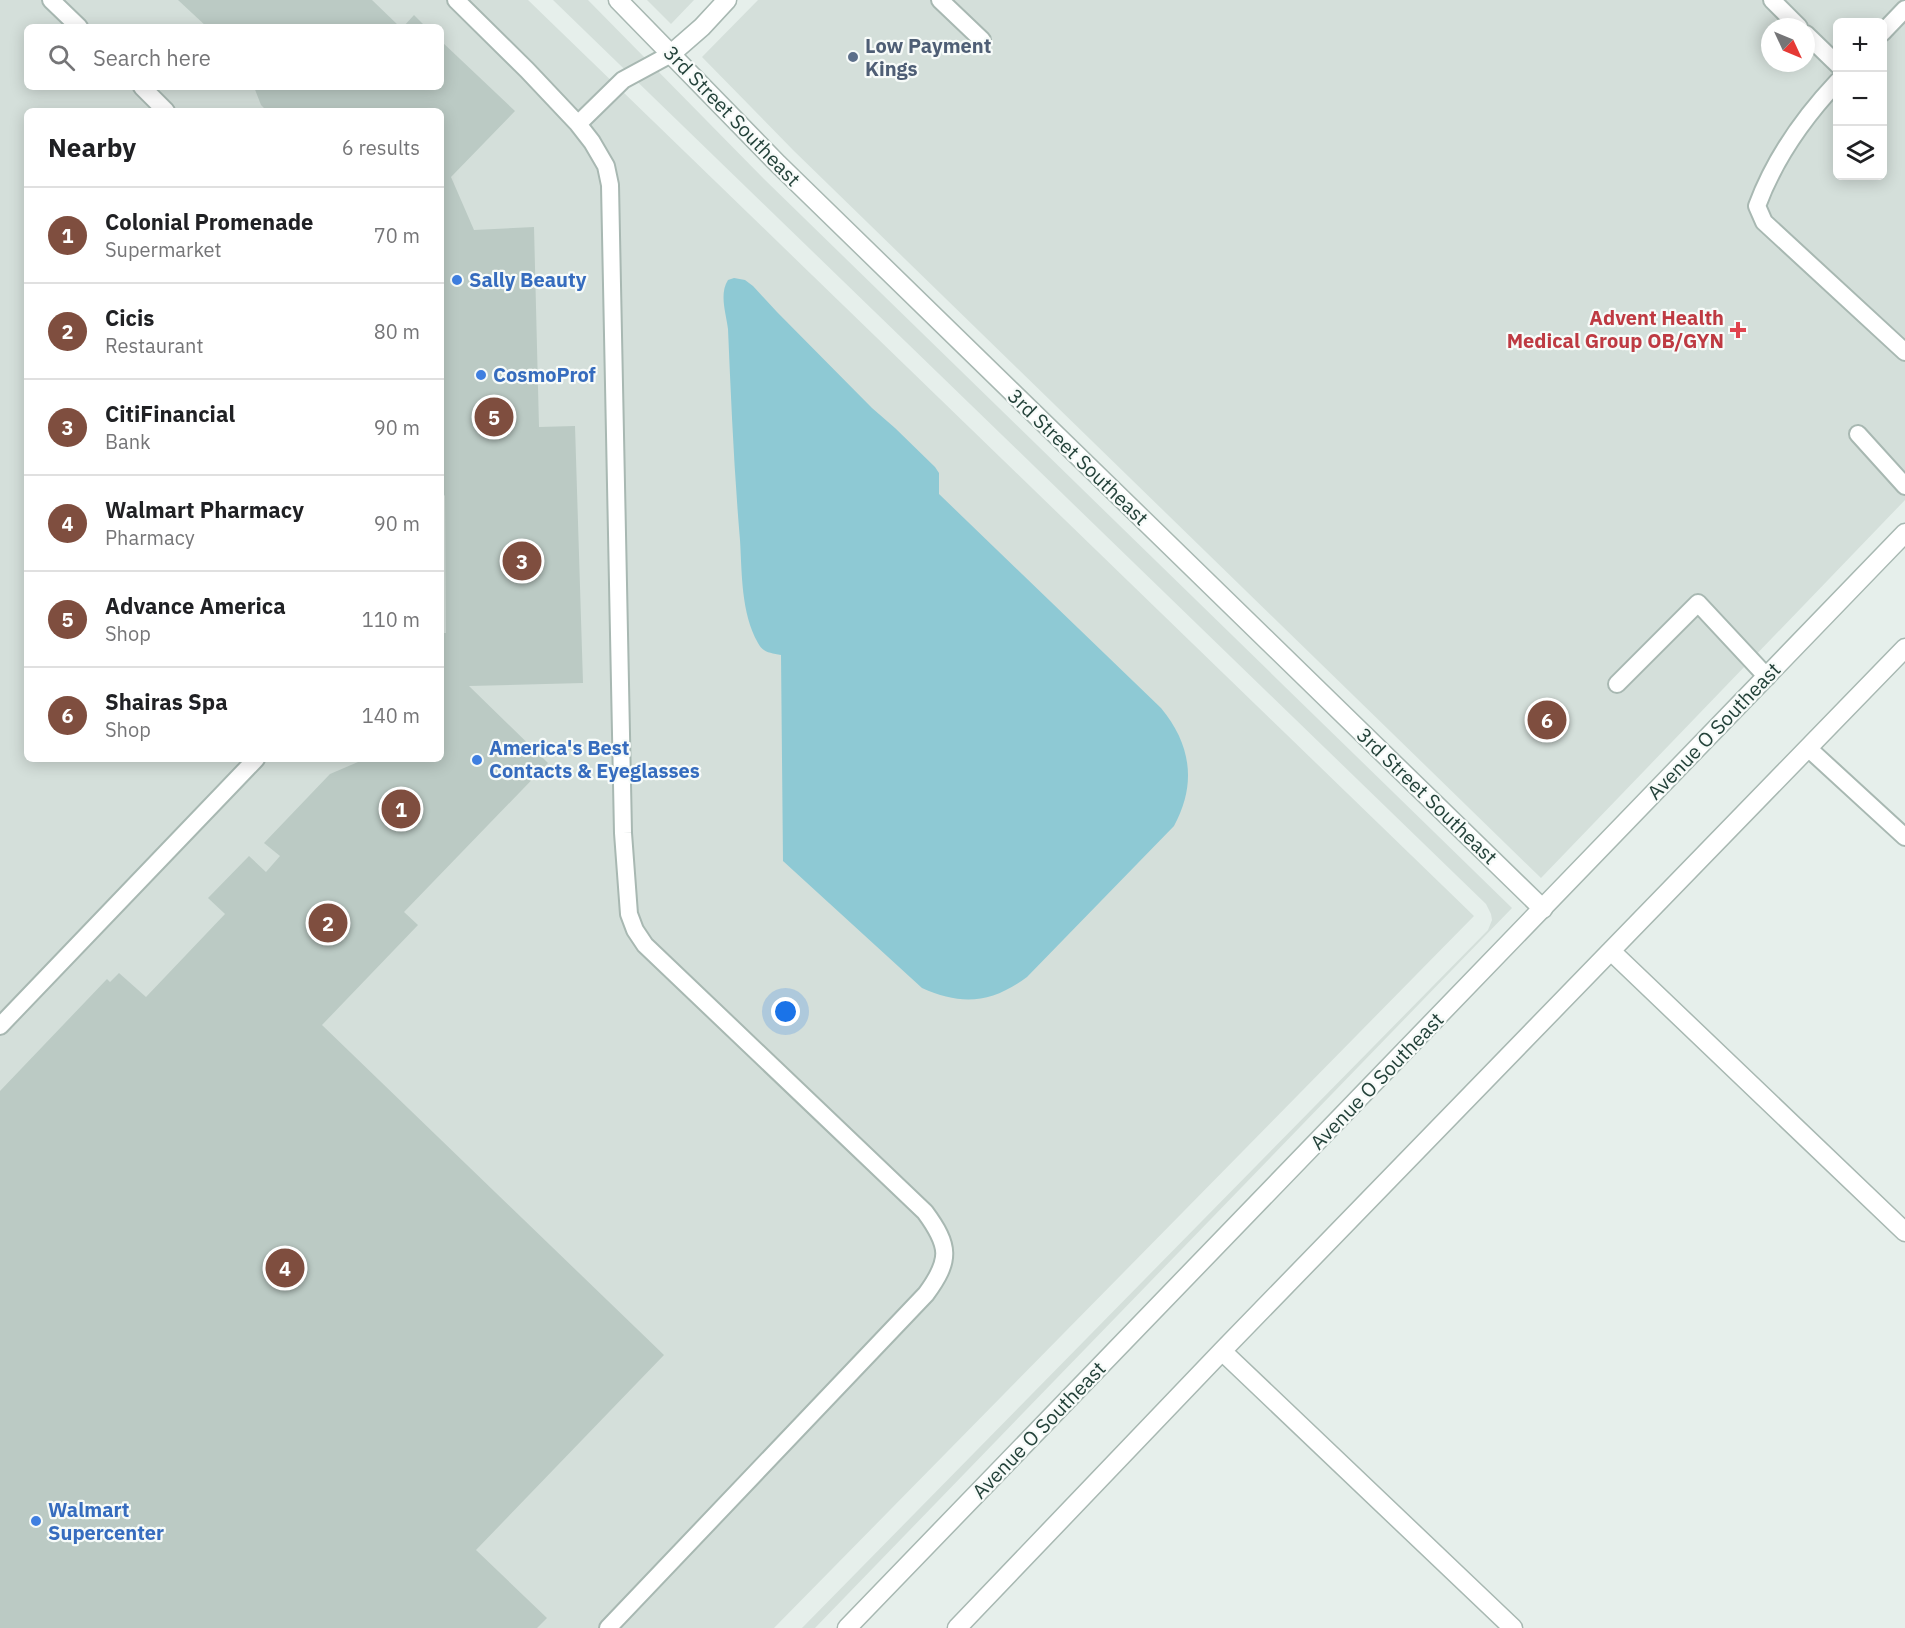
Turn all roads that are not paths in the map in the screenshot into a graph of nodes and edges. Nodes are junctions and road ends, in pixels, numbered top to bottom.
1 (51, 0) edge
2 (456, 0) edge
3 (618, 0) edge
4 (727, 0) edge
5 (940, 0) edge
6 (1772, 0) edge
7 (1905, 9) edge
8 (1790, 18) edge
9 (77, 24) edge
10 (1887, 28) edge
11 (982, 40) dead end
12 (1815, 43) edge
13 (671, 54) junction
14 (1833, 60) edge
15 (1833, 86) edge
16 (145, 90) edge
17 (163, 108) edge
18 (578, 124) junction
19 (1905, 352) edge
20 (1858, 434) dead end
21 (1905, 486) edge
22 (1905, 533) edge
23 (1905, 648) edge
24 (1767, 677) junction
25 (1617, 684) dead end
26 (1808, 748) junction
27 (253, 762) edge
28 (1905, 837) edge
29 (1543, 909) junction
30 (1611, 951) junction
31 (0, 1026) edge
32 (1905, 1232) edge
33 (1222, 1351) junction
34 (608, 1628) edge
35 (847, 1628) edge
36 (957, 1628) edge
37 (1514, 1628) edge

1 - 9 lane
2 - 18 lane
3 - 13 street, 3rd Street Southeast
4 - 13 street
5 - 11 lane
6 - 8 lane
7 - 10 lane
12 - 14 lane
13 - 18 lane
13 - 29 street, 3rd Street Southeast
15 - 19 lane
16 - 17 lane
18 - 34 lane
20 - 21 lane
22 - 24 street, Avenue O Southeast
23 - 26 street
24 - 25 lane
24 - 29 street, Avenue O Southeast
26 - 28 lane
26 - 30 street
27 - 31 lane
29 - 35 street, Avenue O Southeast
30 - 32 street
30 - 33 street
33 - 36 street
33 - 37 street

